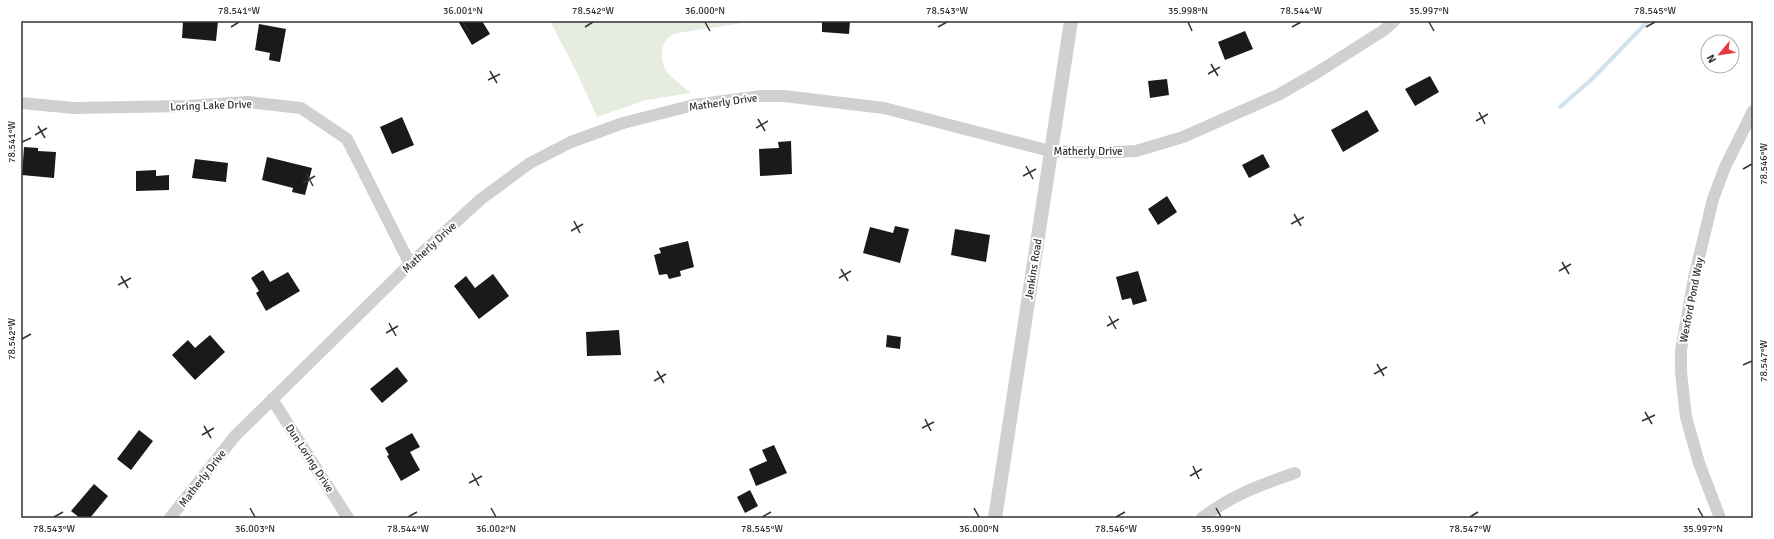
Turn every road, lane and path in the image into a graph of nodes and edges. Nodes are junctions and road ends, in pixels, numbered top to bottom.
1 (1071, 21) edge
2 (1394, 21) edge
3 (21, 103) edge
4 (1753, 110) edge
5 (1050, 151) junction
6 (410, 264) junction
7 (272, 399) junction
8 (1295, 473) dead end
9 (170, 518) edge
10 (348, 518) edge
11 (995, 518) edge
12 (1202, 518) edge
13 (1720, 518) edge

1 - 5 street, Jenkins Road
2 - 5 street, Matherly Drive
3 - 6 street, Loring Lake Drive
4 - 13 street, Wexford Pond Way
5 - 6 street, Matherly Drive
5 - 11 street, Jenkins Road
6 - 7 street, Matherly Drive
7 - 9 street, Matherly Drive
7 - 10 street, Dun Loring Drive
8 - 12 street

